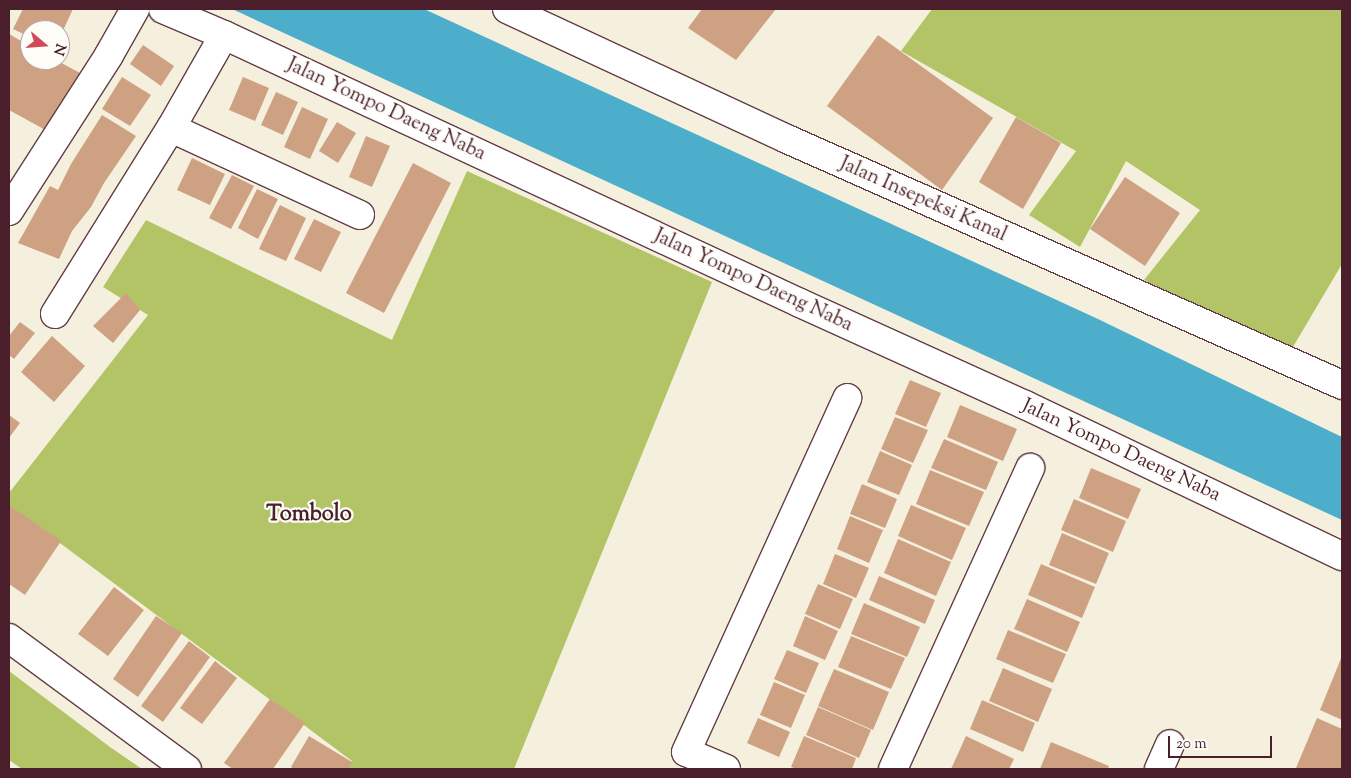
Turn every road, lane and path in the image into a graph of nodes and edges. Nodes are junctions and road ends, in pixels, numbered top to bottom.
1 (136, 9) edge
2 (163, 9) edge
3 (507, 9) edge
4 (224, 34) junction
5 (171, 128) junction
6 (9, 211) edge
7 (360, 215) dead end
8 (55, 314) dead end
9 (1342, 385) edge
10 (847, 398) dead end
11 (1030, 468) dead end
12 (1342, 556) edge
13 (9, 638) edge
14 (1170, 744) dead end
15 (682, 761) edge
16 (187, 769) edge
17 (726, 769) edge
18 (893, 769) edge
19 (1159, 769) edge

1 - 6 street
2 - 4 street, Jalan Yompo Daeng Naba
3 - 9 street, Jalan Insepeksi Kanal
4 - 5 street
4 - 12 street, Jalan Yompo Daeng Naba
5 - 7 street
5 - 8 street
10 - 15 street
11 - 18 street
13 - 16 street
14 - 19 street
15 - 17 street

